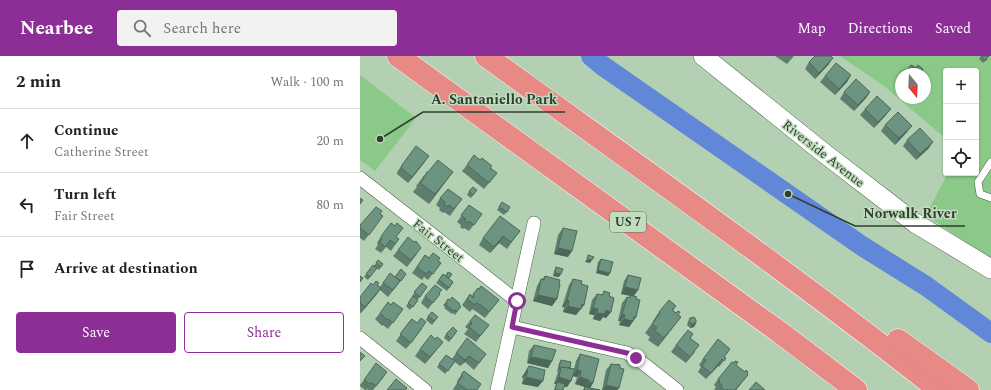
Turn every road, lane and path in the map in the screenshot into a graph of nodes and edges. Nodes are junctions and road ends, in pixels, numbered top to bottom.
1 (398, 56) edge
2 (486, 56) edge
3 (703, 56) edge
4 (991, 162) edge
5 (360, 178) edge
6 (991, 198) edge
7 (534, 223) dead end
8 (765, 258) junction
9 (991, 269) edge
10 (517, 301) junction
11 (512, 327) junction
12 (360, 338) edge
13 (425, 390) edge
14 (497, 390) edge
15 (677, 390) edge
16 (856, 390) edge
17 (939, 390) edge
18 (968, 390) edge

1 - 16 highway, US 7
2 - 8 highway
3 - 9 main road, Riverside Avenue
4 - 6 lane
5 - 10 street, Fair Street
7 - 10 street
8 - 17 highway
8 - 18 highway
10 - 11 street
11 - 14 street
11 - 15 street
12 - 13 street

